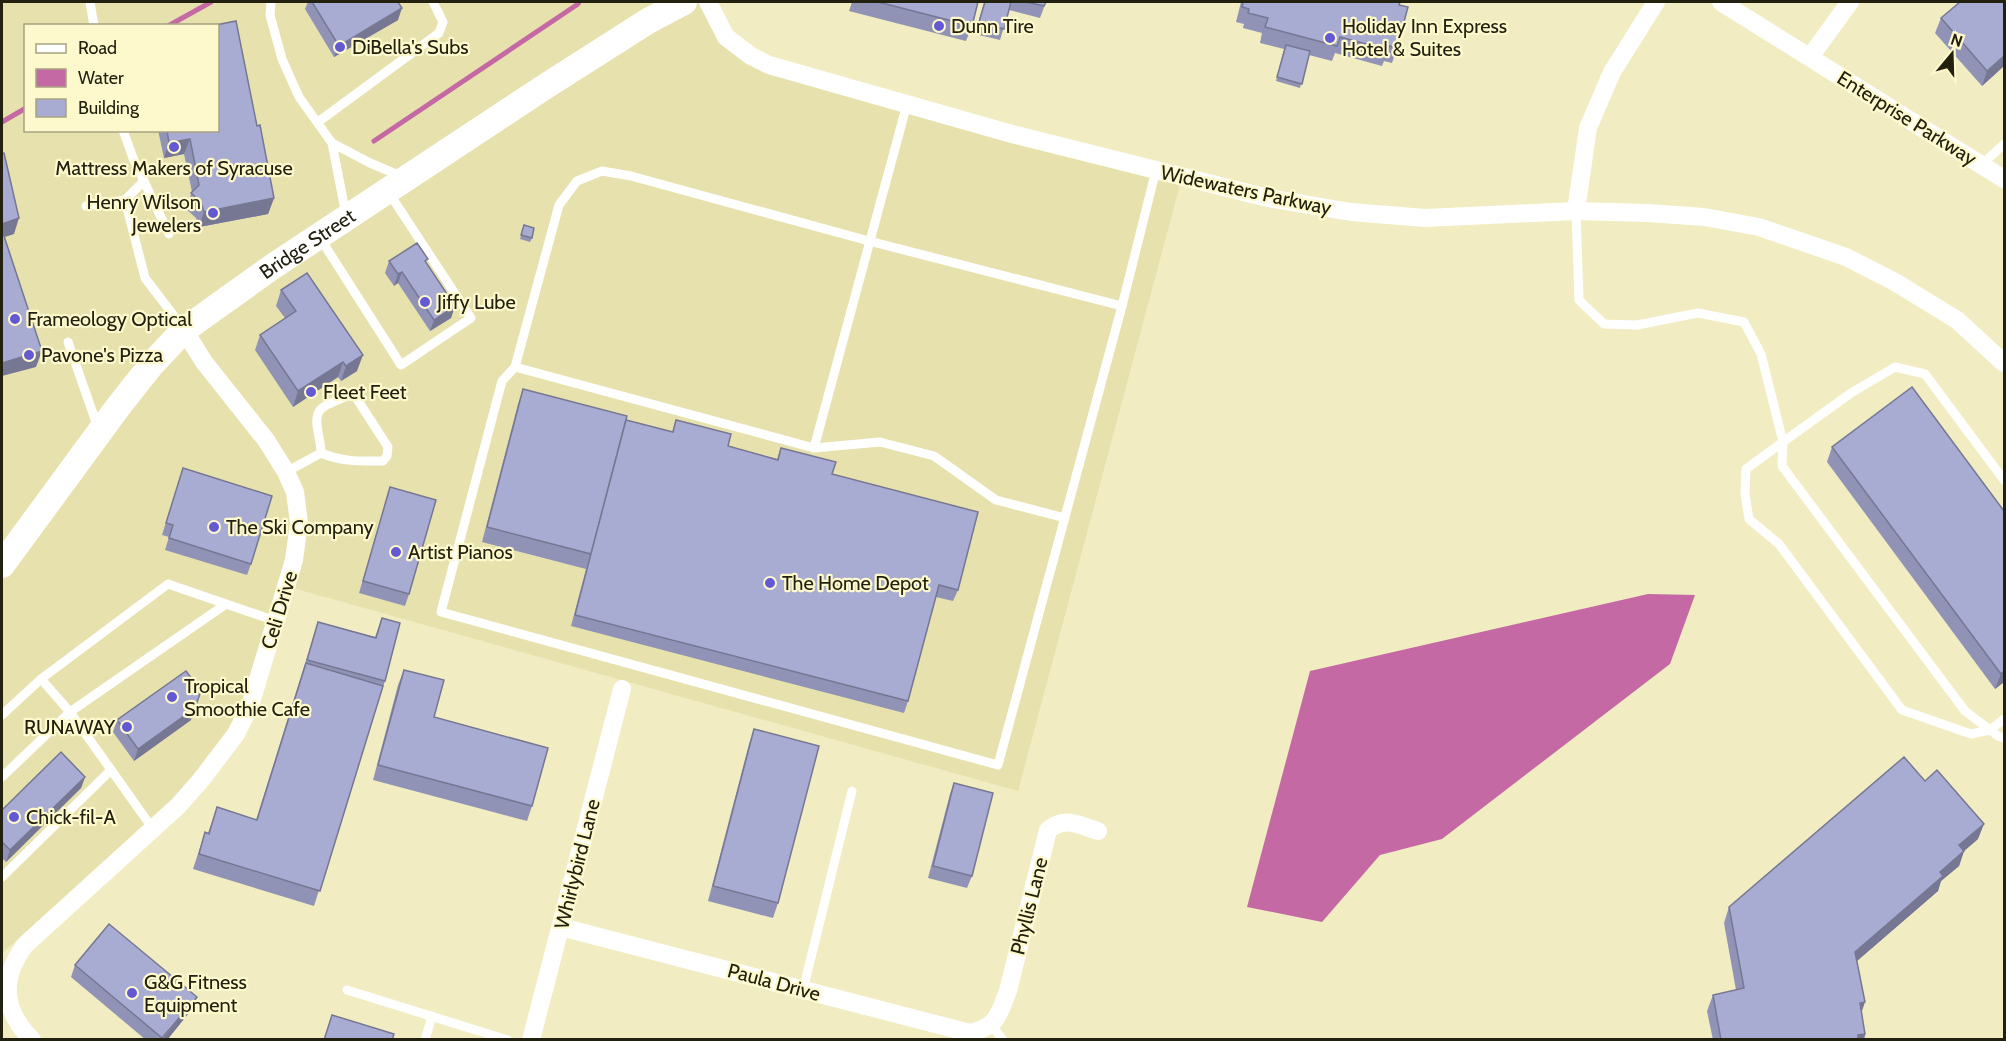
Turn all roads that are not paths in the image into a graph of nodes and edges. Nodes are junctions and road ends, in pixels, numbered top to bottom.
1 (90, 2) edge
2 (271, 2) edge
3 (433, 2) edge
4 (684, 2) edge
5 (708, 2) edge
6 (1656, 2) edge
7 (1721, 2) edge
8 (1850, 2) edge
9 (94, 24) edge
10 (1810, 57) junction
11 (907, 104) junction
12 (318, 122) junction
13 (124, 132) edge
14 (332, 143) junction
15 (2004, 144) edge
16 (1981, 165) junction
17 (1156, 170) junction
18 (2004, 179) edge
19 (144, 182) junction
20 (397, 184) junction
21 (125, 200) junction
22 (86, 206) dead end
23 (1576, 212) junction
24 (347, 218) junction
25 (169, 234) dead end
26 (319, 236) junction
27 (868, 241) junction
28 (1122, 306) junction
29 (184, 330) junction
30 (68, 342) dead end
31 (2004, 363) edge
32 (515, 367) junction
33 (100, 432) junction
34 (1783, 442) junction
35 (814, 448) junction
36 (321, 453) junction
37 (285, 472) junction
38 (2004, 480) edge
39 (1065, 518) junction
40 (2, 565) edge
41 (226, 604) junction
42 (276, 621) junction
43 (41, 679) junction
44 (622, 689) dead end
45 (70, 712) junction
46 (2, 715) edge
47 (2004, 719) edge
48 (1990, 730) junction
49 (2004, 738) edge
50 (111, 770) junction
51 (2, 777) edge
52 (852, 791) dead end
53 (153, 829) junction
54 (1098, 831) dead end
55 (2, 878) edge
56 (561, 927) junction
57 (347, 990) dead end
58 (803, 990) junction
59 (432, 1016) junction
60 (993, 1031) edge
61 (32, 1040) edge
62 (425, 1040) edge
63 (508, 1040) edge
64 (531, 1040) edge

1 - 9 lane
2 - 12 lane
3 - 12 lane
4 - 20 main road, Bridge Street
5 - 11 street, Widewaters Parkway
6 - 23 street
7 - 10 street, Enterprise Parkway
8 - 10 street
10 - 16 street, Enterprise Parkway
11 - 17 street, Widewaters Parkway
11 - 27 lane
12 - 14 lane
13 - 19 lane
14 - 20 lane
14 - 24 lane
15 - 16 lane
16 - 18 street, Enterprise Parkway
17 - 23 street, Widewaters Parkway
17 - 28 lane
19 - 21 lane
19 - 25 lane
20 - 24 main road, Bridge Street
20 - 26 lane
21 - 22 lane
21 - 29 lane
23 - 31 street, Widewaters Parkway
23 - 34 lane
24 - 26 main road, Bridge Street
26 - 29 main road, Bridge Street
27 - 28 lane
27 - 32 lane
27 - 35 lane
28 - 39 lane
29 - 33 main road, Bridge Street
29 - 37 street, Celi Drive
30 - 33 lane
32 - 35 lane
32 - 39 lane
33 - 40 main road, Bridge Street
34 - 38 lane
34 - 48 lane
34 - 48 lane
35 - 39 lane
36 - 36 lane
36 - 37 lane
37 - 42 street, Celi Drive
41 - 42 lane
41 - 43 lane
41 - 45 lane
42 - 53 street, Celi Drive
43 - 45 lane
43 - 46 lane
44 - 56 street, Whirlybird Lane
45 - 50 lane
45 - 51 lane
47 - 48 lane
48 - 49 lane
50 - 53 lane
50 - 55 lane
52 - 58 lane
53 - 61 street, Celi Drive
54 - 60 street, Phyllis Lane
56 - 58 street, Paula Drive
56 - 64 street, Whirlybird Lane
57 - 59 lane
58 - 60 street, Paula Drive
59 - 62 lane
59 - 63 lane

